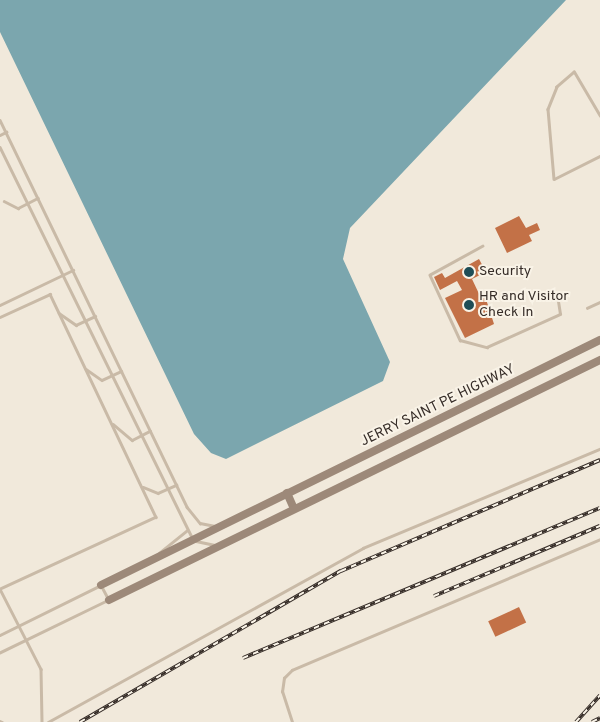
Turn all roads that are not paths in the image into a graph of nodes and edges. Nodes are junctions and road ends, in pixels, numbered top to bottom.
1 (600, 116) edge
2 (0, 120) edge
3 (6, 132) junction
4 (0, 135) edge
5 (0, 147) edge
6 (600, 156) edge
7 (38, 198) junction
8 (4, 200) dead end
9 (27, 204) junction
10 (483, 246) dead end
11 (73, 270) junction
12 (62, 275) junction
13 (558, 302) dead end
14 (600, 302) edge
15 (0, 305) edge
16 (586, 308) dead end
17 (58, 312) junction
18 (95, 316) junction
19 (0, 318) edge
20 (84, 321) junction
21 (600, 340) edge
22 (600, 360) edge
23 (85, 368) junction
24 (121, 370) junction
25 (111, 375) junction
26 (111, 423) junction
27 (150, 431) junction
28 (140, 436) junction
29 (600, 449) edge
30 (176, 485) junction
31 (142, 486) junction
32 (166, 490) junction
33 (287, 493) junction
34 (294, 510) junction
35 (224, 525) junction
36 (186, 531) junction
37 (600, 539) edge
38 (195, 541) junction
39 (233, 541) junction
40 (154, 559) junction
41 (101, 585) junction
42 (0, 589) edge
43 (109, 600) junction
44 (18, 626) junction
45 (0, 635) edge
46 (27, 640) junction
47 (0, 653) edge
48 (42, 722) edge
49 (48, 722) edge
50 (292, 722) edge

1 - 6 lane
2 - 3 lane
3 - 4 lane
3 - 7 lane
5 - 9 lane
7 - 9 lane
7 - 11 lane
8 - 9 lane
9 - 12 lane
10 - 13 lane
11 - 12 lane
11 - 18 lane
12 - 15 lane
12 - 20 lane
14 - 16 lane
17 - 19 lane
17 - 20 lane
17 - 23 lane
18 - 20 lane
18 - 24 lane
20 - 25 lane
21 - 33 main road, JERRY SAINT PE HIGHWAY
22 - 34 main road
23 - 25 lane
23 - 26 lane
24 - 25 lane
24 - 27 lane
25 - 28 lane
26 - 28 lane
26 - 31 lane
27 - 28 lane
27 - 30 lane
28 - 32 lane
29 - 49 lane
30 - 32 lane
30 - 35 lane
31 - 32 lane
31 - 42 lane
32 - 36 lane
33 - 34 main road
33 - 35 main road, JERRY SAINT PE HIGHWAY
34 - 39 main road
35 - 38 main road, JERRY SAINT PE HIGHWAY
36 - 38 lane
36 - 40 lane
37 - 50 lane
38 - 39 lane
38 - 40 main road, JERRY SAINT PE HIGHWAY
39 - 43 main road
40 - 41 main road, JERRY SAINT PE HIGHWAY
41 - 43 lane
41 - 44 lane
42 - 44 lane
43 - 46 lane
44 - 45 lane
44 - 46 lane
46 - 47 lane
46 - 48 lane

